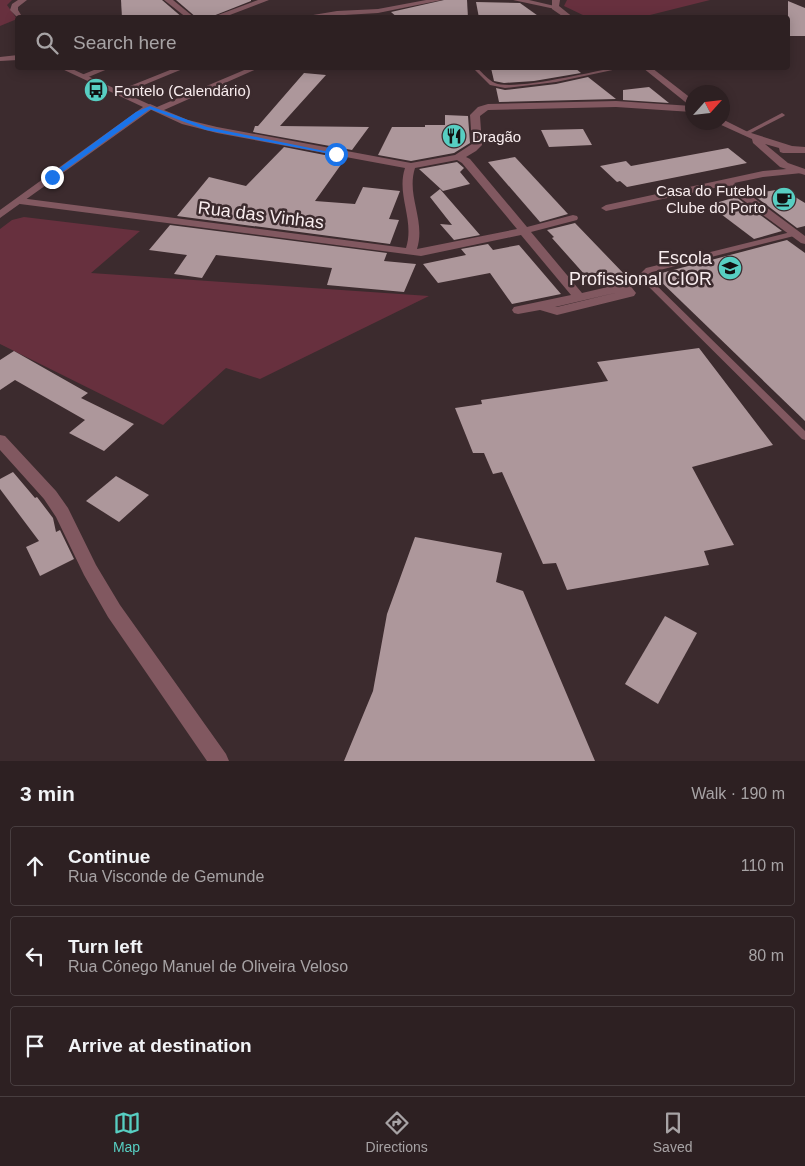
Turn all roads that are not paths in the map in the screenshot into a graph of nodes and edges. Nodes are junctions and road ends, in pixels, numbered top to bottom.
1 (23, 0) edge
2 (168, 0) edge
3 (265, 0) edge
4 (438, 0) edge
5 (517, 0) edge
6 (556, 3) edge
7 (17, 15) dead end
8 (188, 15) edge
9 (222, 15) edge
10 (318, 15) edge
11 (568, 15) edge
12 (15, 57) edge
13 (0, 58) edge
14 (69, 70) edge
15 (100, 70) edge
16 (176, 70) edge
17 (250, 70) edge
18 (477, 70) edge
19 (588, 70) edge
20 (605, 70) edge
21 (650, 70) edge
22 (591, 72) junction
23 (83, 76) junction
24 (119, 92) junction
25 (685, 98) edge
26 (153, 109) junction
27 (685, 109) edge
28 (782, 115) dead end
29 (730, 126) edge
30 (745, 134) junction
31 (800, 149) edge
32 (458, 157) junction
33 (778, 160) junction
34 (411, 166) junction
35 (803, 173) edge
36 (763, 174) junction
37 (726, 182) junction
38 (20, 202) junction
39 (606, 208) dead end
40 (0, 215) edge
41 (573, 218) dead end
42 (525, 230) junction
43 (795, 233) junction
44 (805, 241) edge
45 (411, 251) junction
46 (579, 297) junction
47 (545, 305) junction
48 (518, 310) dead end
49 (805, 437) edge
50 (0, 440) edge
51 (219, 761) edge

1 - 7 street
2 - 8 street
3 - 9 street
4 - 10 street
5 - 6 street
6 - 11 street
12 - 13 street
14 - 23 street
15 - 23 street
16 - 24 street
17 - 26 street
18 - 22 lane
19 - 22 lane
20 - 22 lane
21 - 25 street
23 - 24 street
24 - 26 street
26 - 34 street
26 - 38 street
27 - 32 street
28 - 30 lane
29 - 30 street
30 - 31 street
30 - 33 street
31 - 33 street
32 - 34 street
32 - 42 street
33 - 35 street
33 - 36 street
34 - 45 street
35 - 36 street
36 - 37 street
37 - 39 street
37 - 43 street
38 - 40 street
38 - 45 street, Rua das Vinhas
41 - 42 street, Rua das Vinhas
42 - 45 street, Rua das Vinhas
42 - 46 street
43 - 44 street
43 - 49 lane
46 - 47 street
46 - 47 street
47 - 48 street
50 - 51 street

